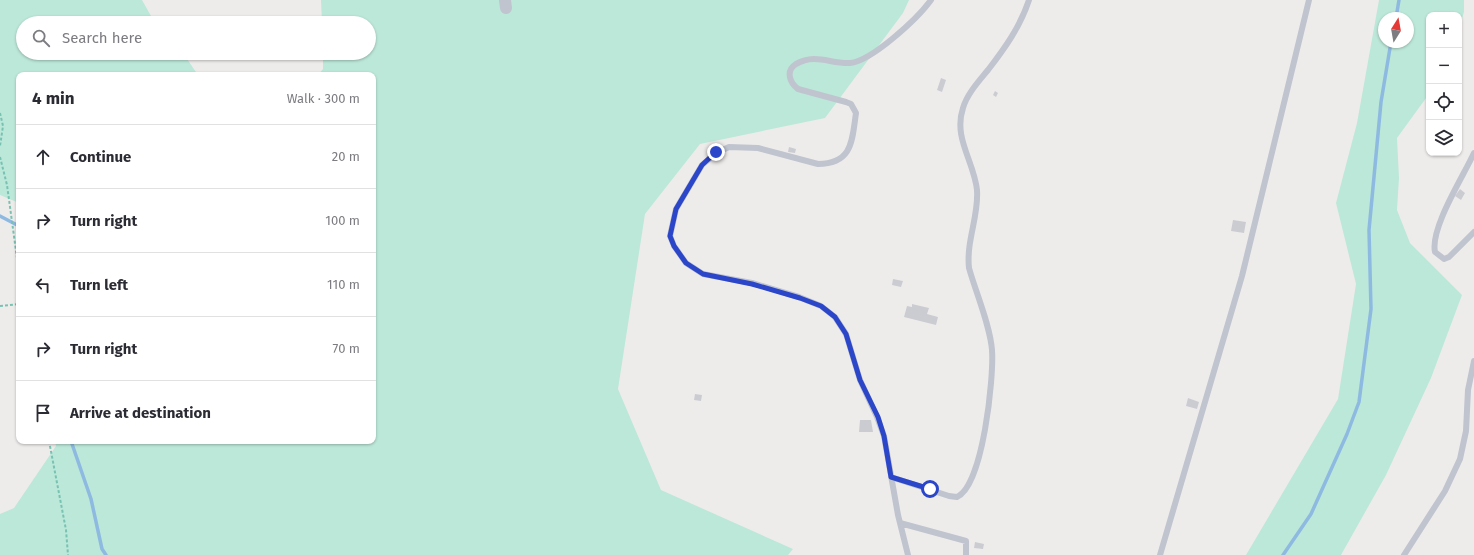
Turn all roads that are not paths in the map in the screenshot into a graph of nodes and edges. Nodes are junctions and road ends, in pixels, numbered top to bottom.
1 (931, 0) edge
2 (1029, 0) edge
3 (1309, 0) edge
4 (1474, 153) edge
5 (1474, 232) edge
6 (1474, 361) edge
7 (891, 477) junction
8 (900, 523) junction
9 (908, 555) edge
10 (966, 555) edge
11 (1160, 555) edge
12 (1404, 555) edge

1 - 7 lane
2 - 7 lane
3 - 11 lane
4 - 5 lane
6 - 12 lane
7 - 8 lane
8 - 9 lane
8 - 10 lane

